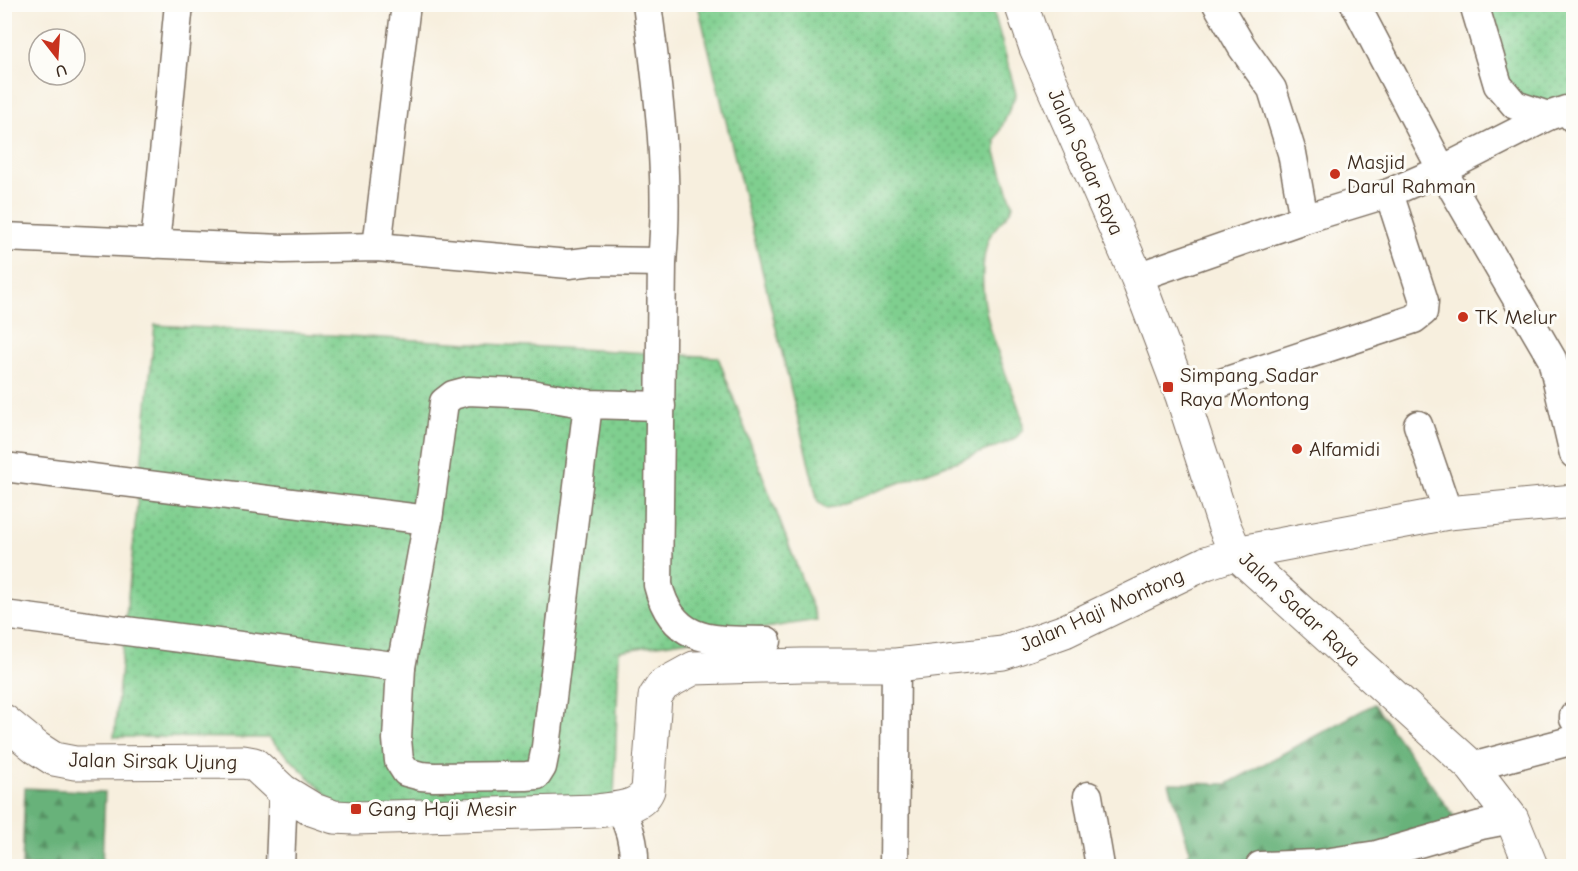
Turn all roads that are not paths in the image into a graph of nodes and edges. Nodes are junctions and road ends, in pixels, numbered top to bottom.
1 (179, 4) edge
2 (406, 4) edge
3 (647, 4) edge
4 (1021, 4) edge
5 (1216, 4) edge
6 (1355, 4) edge
7 (1474, 4) edge
8 (1561, 117) edge
9 (1442, 170) junction
10 (1389, 193) junction
11 (1304, 219) junction
12 (4, 237) edge
13 (155, 244) junction
14 (377, 248) junction
15 (662, 262) junction
16 (1137, 277) junction
17 (1563, 358) edge
18 (1182, 396) junction
19 (588, 404) junction
20 (661, 406) junction
21 (1418, 425) dead end
22 (1574, 454) edge
23 (4, 467) edge
24 (1574, 501) edge
25 (1448, 513) junction
26 (428, 520) junction
27 (1236, 553) junction
28 (4, 615) edge
29 (767, 641) dead end
30 (896, 665) junction
31 (401, 667) junction
32 (4, 721) edge
33 (1574, 740) edge
34 (1472, 767) junction
35 (283, 791) junction
36 (1088, 796) dead end
37 (620, 808) junction
38 (1512, 819) junction
39 (1378, 861) edge
40 (280, 867) edge
41 (634, 867) edge
42 (894, 867) edge
43 (1100, 867) edge
44 (1260, 867) edge
45 (1531, 867) edge

1 - 13 street
2 - 14 street
3 - 15 street
4 - 16 street, Jalan Sadar Raya
5 - 11 street
6 - 9 street
7 - 8 street
8 - 9 street
9 - 10 street
9 - 17 street
10 - 11 street
10 - 18 street
11 - 16 street
12 - 13 street
13 - 14 street
14 - 15 street
15 - 20 street
16 - 18 street, Jalan Sadar Raya
17 - 22 street
18 - 27 street, Jalan Sadar Raya
19 - 20 street
19 - 26 street
19 - 31 street
20 - 29 street
21 - 25 street
23 - 26 street
24 - 25 street, Jalan Haji Montong
25 - 27 street, Jalan Haji Montong
26 - 31 street
27 - 30 street, Jalan Haji Montong
27 - 34 street, Jalan Sadar Raya
28 - 31 street
30 - 37 street, Jalan Haji Montong
30 - 42 street
32 - 35 street, Jalan Sirsak Ujung
33 - 34 street
34 - 38 street, Jalan Sadar Raya
35 - 37 street, Jalan Sirsak Ujung
35 - 40 street
36 - 43 street
37 - 41 street
38 - 39 street
38 - 45 street, Jalan Sadar Raya
39 - 44 street

